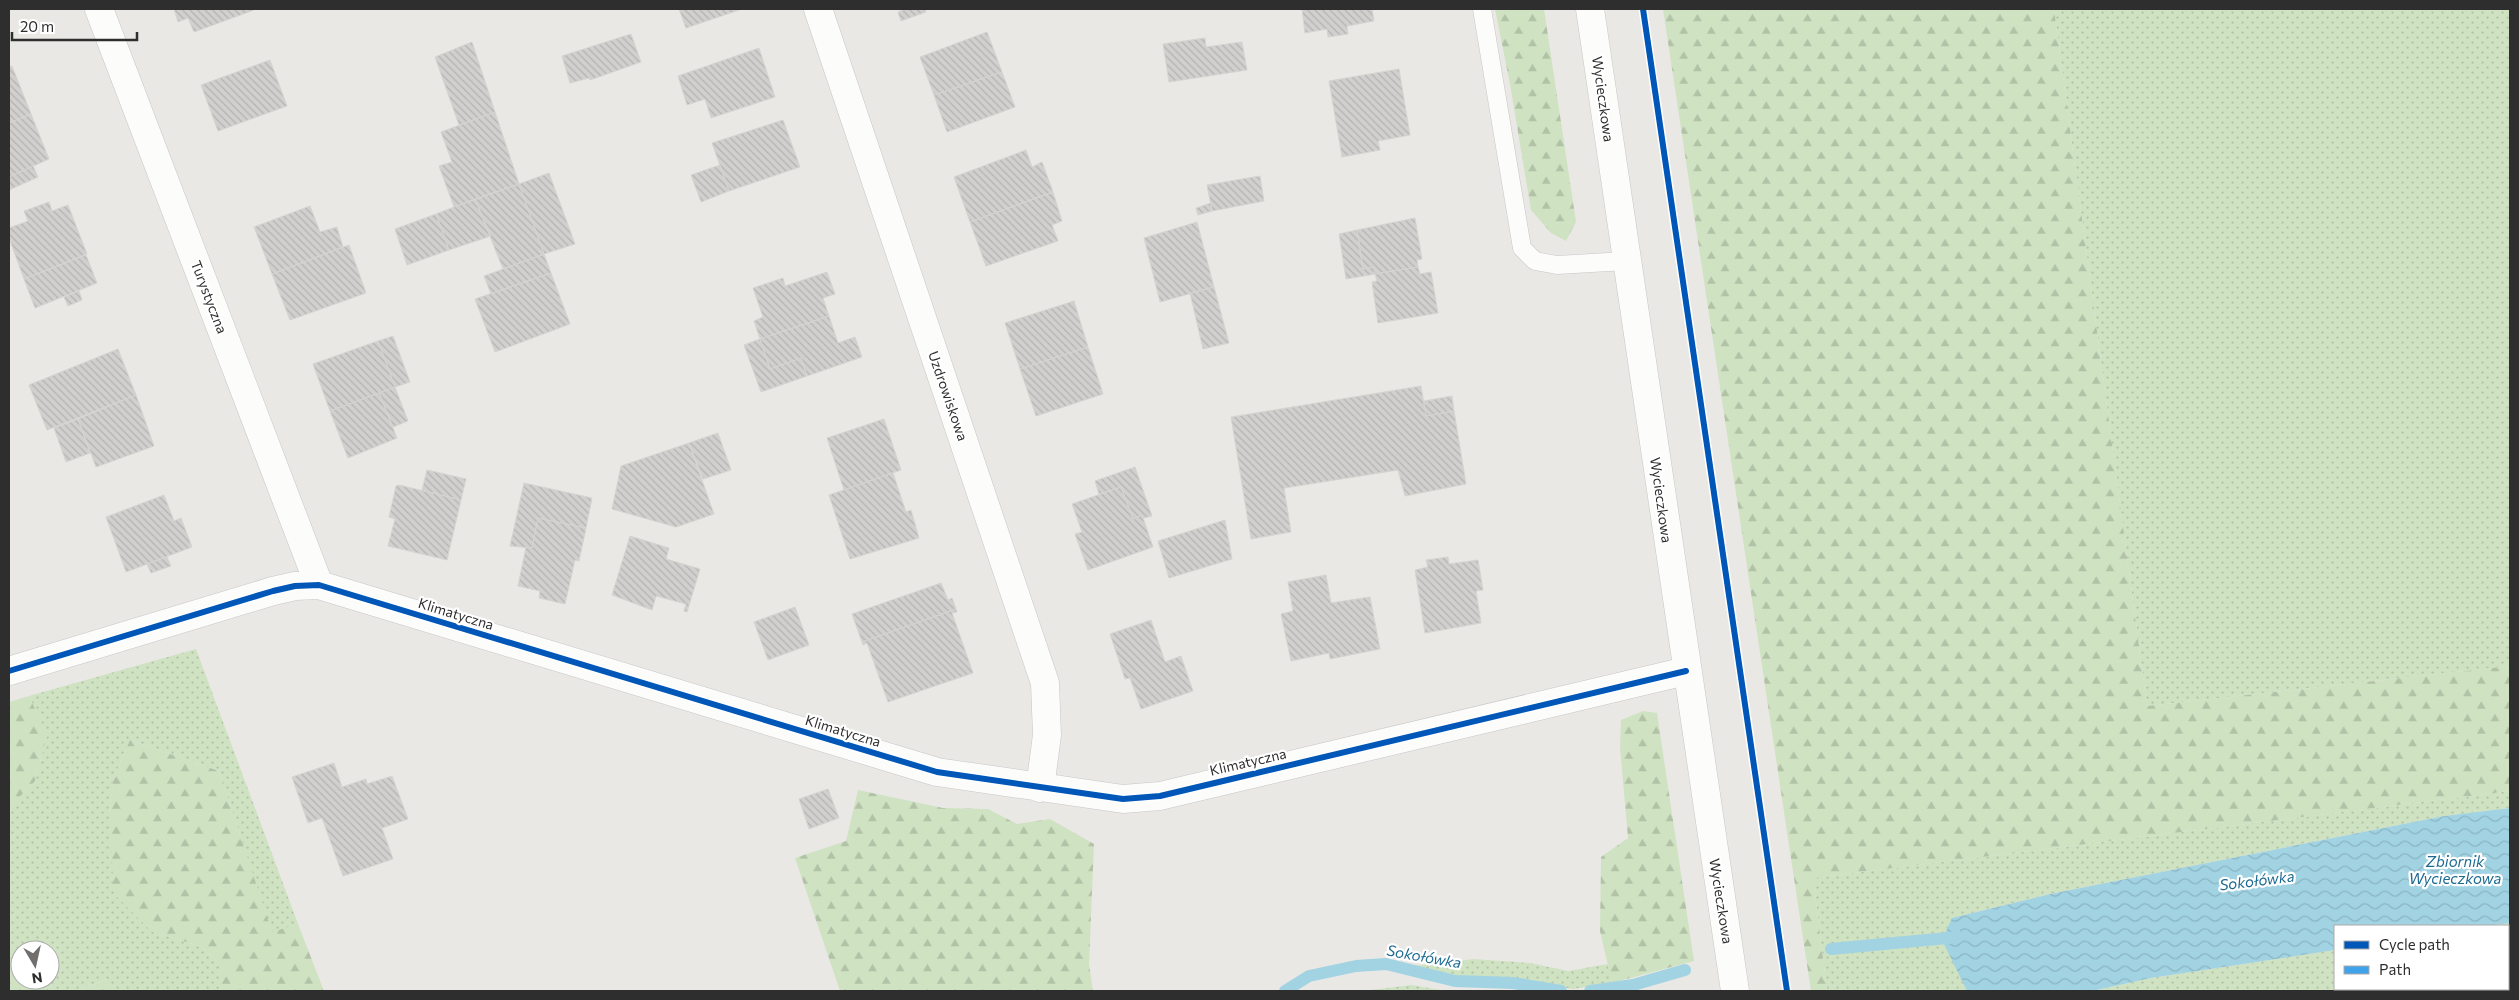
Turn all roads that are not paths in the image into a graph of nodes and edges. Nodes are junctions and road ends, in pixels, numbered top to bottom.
1 (99, 9) edge
2 (818, 9) edge
3 (1482, 9) edge
4 (1590, 9) edge
5 (1626, 261) junction
6 (319, 586) junction
7 (9, 671) edge
8 (1686, 671) junction
9 (1040, 788) junction
10 (1735, 991) edge

1 - 6 street, Turystyczna
2 - 9 street, Uzdrowiskowa
3 - 5 lane
4 - 5 street, Wycieczkowa
5 - 8 street, Wycieczkowa
6 - 7 street, Klimatyczna
6 - 9 street, Klimatyczna
8 - 9 street, Klimatyczna
8 - 10 street, Wycieczkowa

